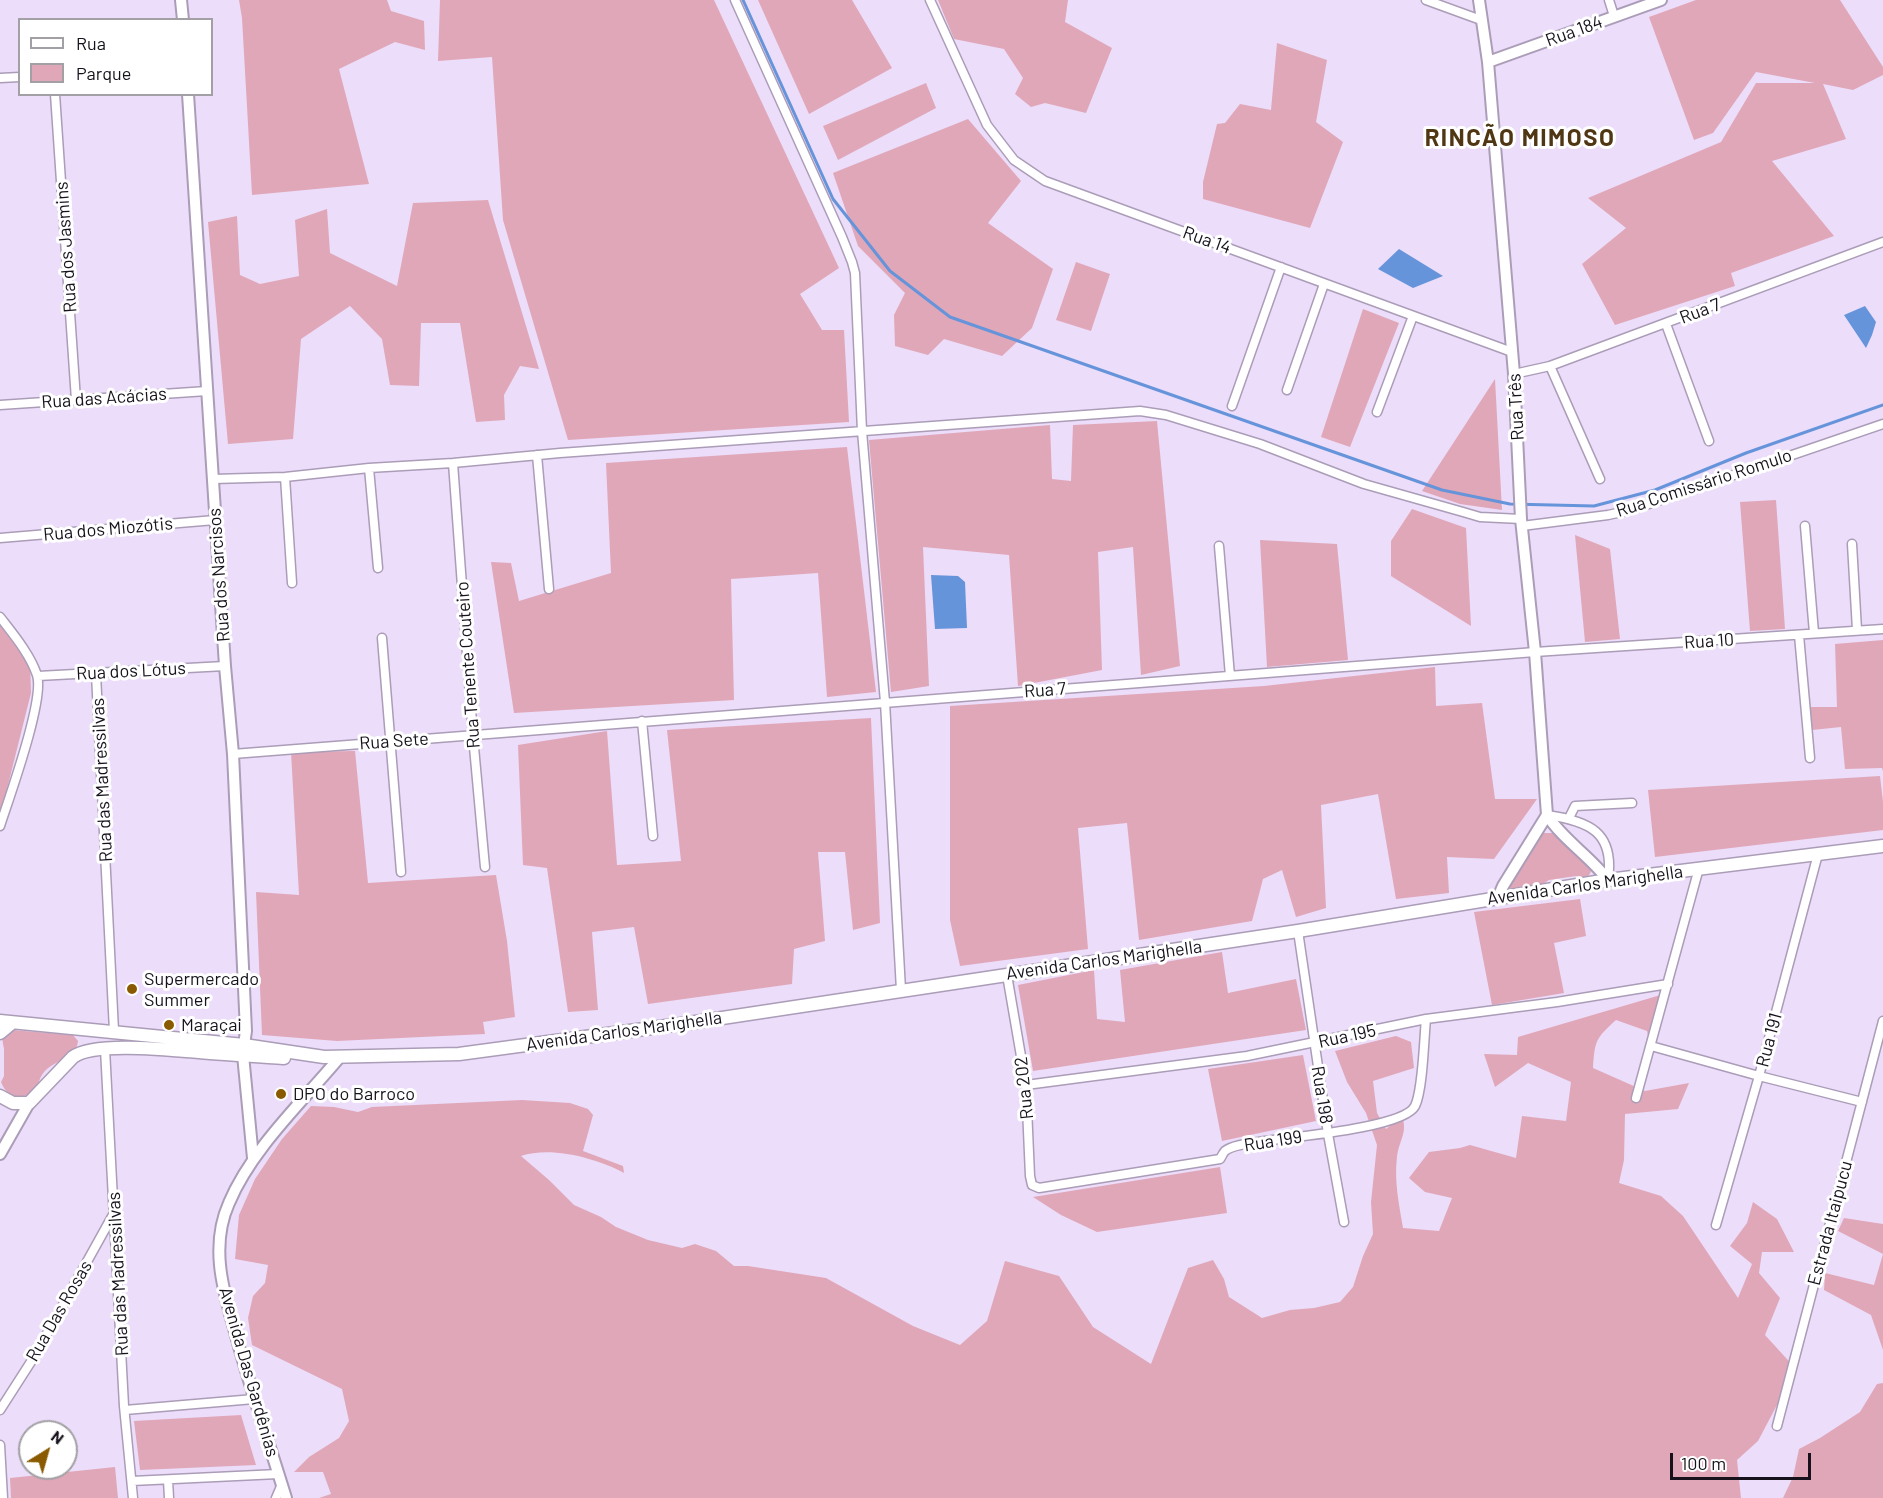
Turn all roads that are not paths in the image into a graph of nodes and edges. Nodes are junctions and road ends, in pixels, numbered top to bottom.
1 (181, 0) edge
2 (735, 0) edge
3 (930, 0) edge
4 (1426, 0) edge
5 (1479, 0) edge
6 (1609, 0) edge
7 (1661, 0) edge
8 (1614, 16) junction
9 (183, 18) edge
10 (1481, 20) junction
11 (1488, 62) junction
12 (18, 77) edge
13 (0, 78) edge
14 (55, 96) edge
15 (188, 96) edge
16 (1883, 242) edge
17 (1281, 267) junction
18 (1324, 284) junction
19 (1413, 316) junction
20 (1666, 324) junction
21 (1512, 352) junction
22 (1550, 366) junction
23 (1514, 374) junction
24 (1287, 390) dead end
25 (207, 391) junction
26 (76, 400) junction
27 (0, 405) edge
28 (1232, 406) dead end
29 (1377, 412) dead end
30 (1883, 424) edge
31 (862, 431) junction
32 (1709, 441) dead end
33 (537, 455) junction
34 (453, 463) junction
35 (369, 468) junction
36 (285, 477) junction
37 (213, 479) junction
38 (1599, 479) dead end
39 (215, 520) junction
40 (1522, 522) junction
41 (1805, 526) dead end
42 (0, 538) edge
43 (1852, 543) dead end
44 (1219, 546) dead end
45 (378, 568) dead end
46 (292, 583) dead end
47 (549, 589) dead end
48 (0, 616) edge
49 (1883, 629) edge
50 (1857, 630) junction
51 (1814, 633) junction
52 (1799, 635) junction
53 (382, 638) dead end
54 (1535, 652) junction
55 (225, 666) junction
56 (96, 674) junction
57 (38, 676) junction
58 (1230, 676) junction
59 (885, 702) junction
60 (642, 721) junction
61 (555, 728) joint
62 (473, 736) junction
63 (389, 742) junction
64 (233, 754) junction
65 (1810, 759) dead end
66 (1632, 803) dead end
67 (1547, 815) junction
68 (1569, 818) junction
69 (0, 826) edge
70 (653, 836) dead end
71 (1883, 846) edge
72 (1818, 854) junction
73 (485, 867) dead end
74 (1699, 868) junction
75 (401, 872) dead end
76 (1608, 880) junction
77 (1498, 897) junction
78 (1298, 931) junction
79 (1007, 975) junction
80 (1668, 984) junction
81 (901, 990) junction
82 (1426, 1019) junction
83 (1883, 1021) edge
84 (6, 1022) edge
85 (80, 1028) junction
86 (114, 1031) junction
87 (0, 1033) edge
88 (1313, 1043) junction
89 (1650, 1046) junction
90 (105, 1049) junction
91 (243, 1050) junction
92 (82, 1051) junction
93 (339, 1058) junction
94 (1760, 1076) junction
95 (1026, 1085) junction
96 (0, 1096) edge
97 (1636, 1098) dead end
98 (1862, 1102) junction
99 (29, 1103) junction
100 (1328, 1134) junction
101 (0, 1154) edge
102 (253, 1158) junction
103 (1048, 1186) joint
104 (115, 1211) junction
105 (1344, 1222) dead end
106 (1716, 1225) dead end
107 (254, 1399) junction
108 (0, 1410) edge
109 (125, 1410) junction
110 (1778, 1426) dead end
111 (0, 1445) edge
112 (280, 1479) junction
113 (168, 1480) junction
114 (132, 1481) junction
115 (3, 1498) edge
116 (133, 1498) edge
117 (169, 1498) edge
118 (276, 1498) edge
119 (286, 1498) edge

1 - 9 main road
2 - 31 street
3 - 17 street, Rua 14
4 - 10 street
5 - 10 main road, Rua Três
6 - 8 street
7 - 8 main road, Rua 184
8 - 11 main road, Rua 184
10 - 11 main road, Rua Três
11 - 21 main road, Rua Três
12 - 13 street
14 - 26 street, Rua dos Jasmins
15 - 25 main road, Rua dos Narcisos
16 - 20 street, Rua 7
17 - 18 street, Rua 14
17 - 28 street
18 - 19 street, Rua 14
18 - 24 street
19 - 21 street, Rua 14
19 - 29 street
20 - 22 street, Rua 7
20 - 32 street
21 - 23 main road, Rua Três
22 - 23 street, Rua 7
22 - 38 street
23 - 40 main road, Rua Três
25 - 26 street, Rua das Acácias
25 - 37 main road, Rua dos Narcisos
26 - 27 street, Rua das Acácias
30 - 40 street, Rua Comissário Romulo
31 - 33 street, Rua Comissário Romulo
31 - 40 street, Rua Comissário Romulo
31 - 59 street
33 - 34 street
33 - 47 street
34 - 35 street
34 - 62 street, Rua Tenente Couteiro
35 - 36 street
35 - 45 street
36 - 37 street
36 - 46 street
37 - 39 main road, Rua dos Narcisos
39 - 42 street, Rua dos Miozótis
39 - 55 main road, Rua dos Narcisos
40 - 54 main road, Rua Três
41 - 51 street
43 - 50 street
44 - 58 street
48 - 57 street
49 - 50 street, Rua 10
50 - 51 street, Rua 10
51 - 52 street, Rua 10
52 - 54 street, Rua 10
52 - 65 street
53 - 63 street
54 - 58 street, Rua 7
54 - 67 main road, Rua Três
55 - 56 street, Rua dos Lótus
55 - 64 main road, Rua dos Narcisos
56 - 57 street, Rua dos Lótus
56 - 86 street, Rua das Madressilvas
57 - 69 street
58 - 59 street, Rua 7
59 - 60 street, Rua 7
59 - 81 street
60 - 61 street, Rua 7
60 - 70 street
61 - 62 street, Rua Sete
62 - 63 street, Rua Sete
62 - 73 street, Rua Tenente Couteiro
63 - 64 street, Rua Sete
63 - 75 street
64 - 91 main road, Rua dos Narcisos
66 - 68 street
67 - 68 street
67 - 76 main road
67 - 77 main road
68 - 76 street
71 - 72 main road, Avenida Carlos Marighella
72 - 74 main road, Avenida Carlos Marighella
72 - 94 street, Rua 191
74 - 76 main road, Avenida Carlos Marighella
74 - 80 street
76 - 77 main road, Avenida Carlos Marighella
77 - 78 main road, Avenida Carlos Marighella
78 - 79 main road, Avenida Carlos Marighella
78 - 88 street, Rua 198
79 - 81 main road, Avenida Carlos Marighella
79 - 95 street, Rua 202
80 - 82 street, Rua 195
80 - 89 street
81 - 93 main road, Avenida Carlos Marighella
82 - 88 street, Rua 195
82 - 100 street, Rua 199
83 - 98 street, Estrada Itaipucu
84 - 85 main road, Avenida Carlos Marighella
84 - 87 main road
85 - 86 main road, Avenida Carlos Marighella
85 - 92 main road
86 - 91 main road, Avenida Carlos Marighella
88 - 95 street, Rua 195
88 - 100 street, Rua 198
89 - 94 street
89 - 97 street
90 - 91 main road, Avenida Carlos Marighella
90 - 92 main road, Avenida Carlos Marighella
90 - 104 street, Rua das Madressilvas
91 - 93 main road, Avenida Carlos Marighella
91 - 102 main road
92 - 99 main road
93 - 102 main road, Avenida Das Gardênias
94 - 98 street
94 - 106 street, Rua 191
95 - 103 street, Rua 202
96 - 99 main road
98 - 110 street, Estrada Itaipucu
99 - 101 main road
100 - 103 street, Rua 199
100 - 105 street, Rua 198
102 - 107 main road, Avenida Das Gardênias
104 - 108 street, Rua Das Rosas
104 - 109 street, Rua das Madressilvas
107 - 109 street
107 - 112 main road, Avenida Das Gardênias
109 - 114 street, Rua das Madressilvas
111 - 115 street
112 - 113 street
112 - 118 street
112 - 119 main road, Avenida Das Gardênias
113 - 114 street
113 - 117 street
114 - 116 street, Rua das Madressilvas

